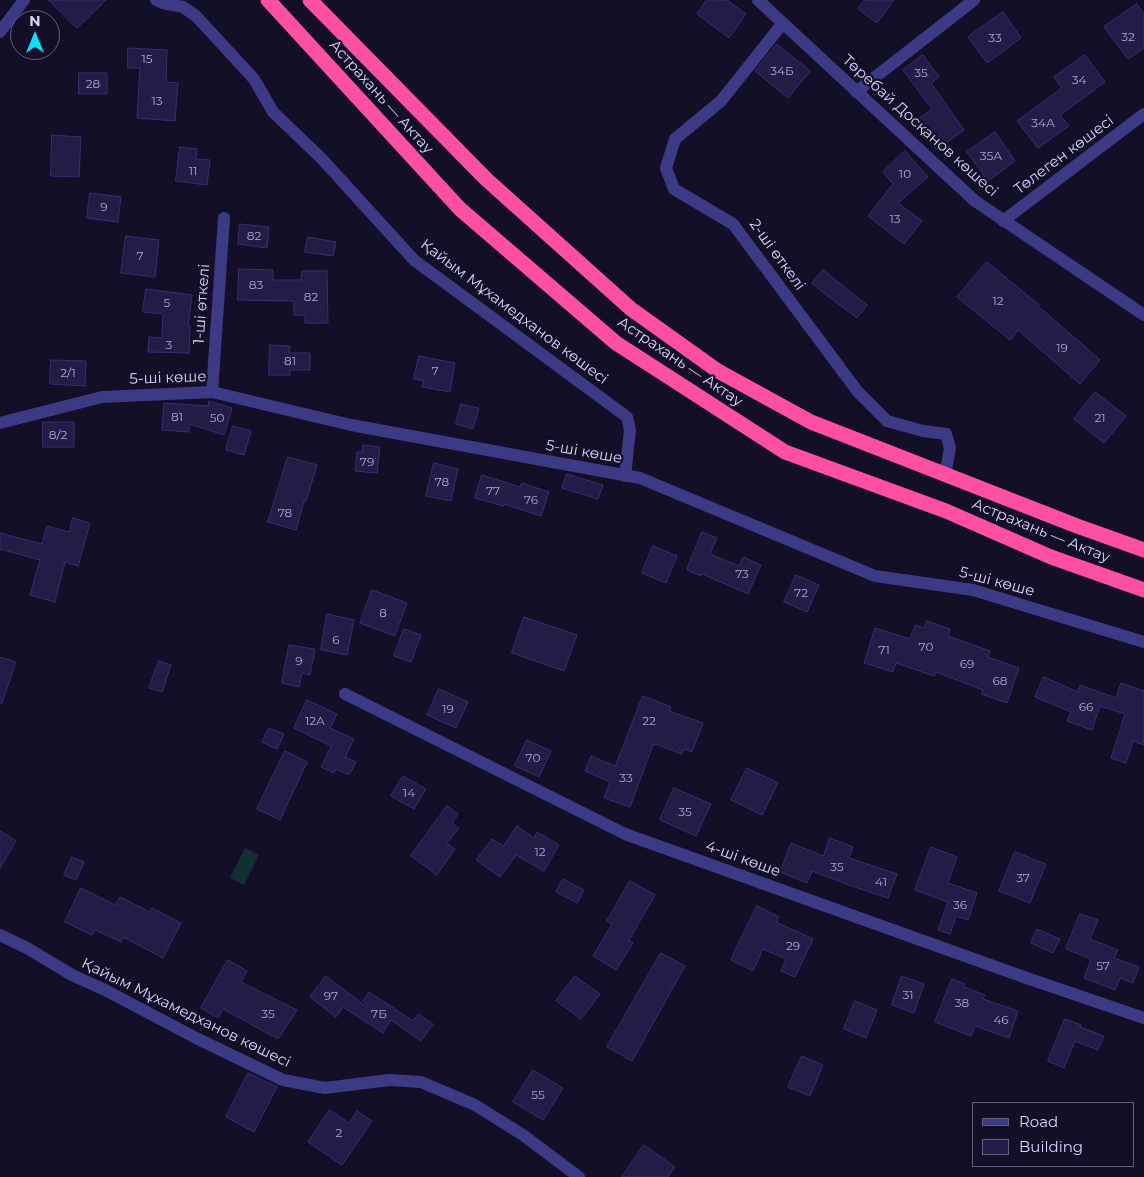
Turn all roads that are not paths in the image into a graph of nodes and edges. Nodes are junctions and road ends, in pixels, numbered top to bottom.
1 (24, 0) edge
2 (156, 0) edge
3 (268, 0) edge
4 (310, 0) edge
5 (758, 0) edge
6 (974, 0) edge
7 (783, 23) junction
8 (0, 32) edge
9 (856, 92) junction
10 (1144, 114) edge
11 (224, 218) dead end
12 (1003, 221) junction
13 (1144, 315) edge
14 (212, 392) junction
15 (0, 424) edge
16 (945, 475) junction
17 (625, 476) junction
18 (1144, 550) edge
19 (1144, 590) edge
20 (1144, 642) edge
21 (346, 694) dead end
22 (0, 935) edge
23 (1144, 1018) edge
24 (579, 1177) edge

1 - 8 street
2 - 17 street, Қайым Мұхамедханов көшесi
3 - 19 highway, Астрахань — Актау
4 - 16 highway, Астрахань — Актау
5 - 7 street, Төребай Досқанов көшесі
6 - 9 street
7 - 9 street, Төребай Досқанов көшесі
7 - 16 street, 2-ші өткелі
9 - 12 street, Төребай Досқанов көшесі
10 - 12 street, Төлеген көшесі
11 - 14 street, 1-ші өткелі
12 - 13 street, Төребай Досқанов көшесі
14 - 15 street, 5-шi көше
14 - 17 street, 5-шi көше
16 - 18 highway, Астрахань — Актау
17 - 20 street, 5-шi көше
21 - 23 street, 4-шi көше
22 - 24 street, Қайым Мұхамедханов көшесi

